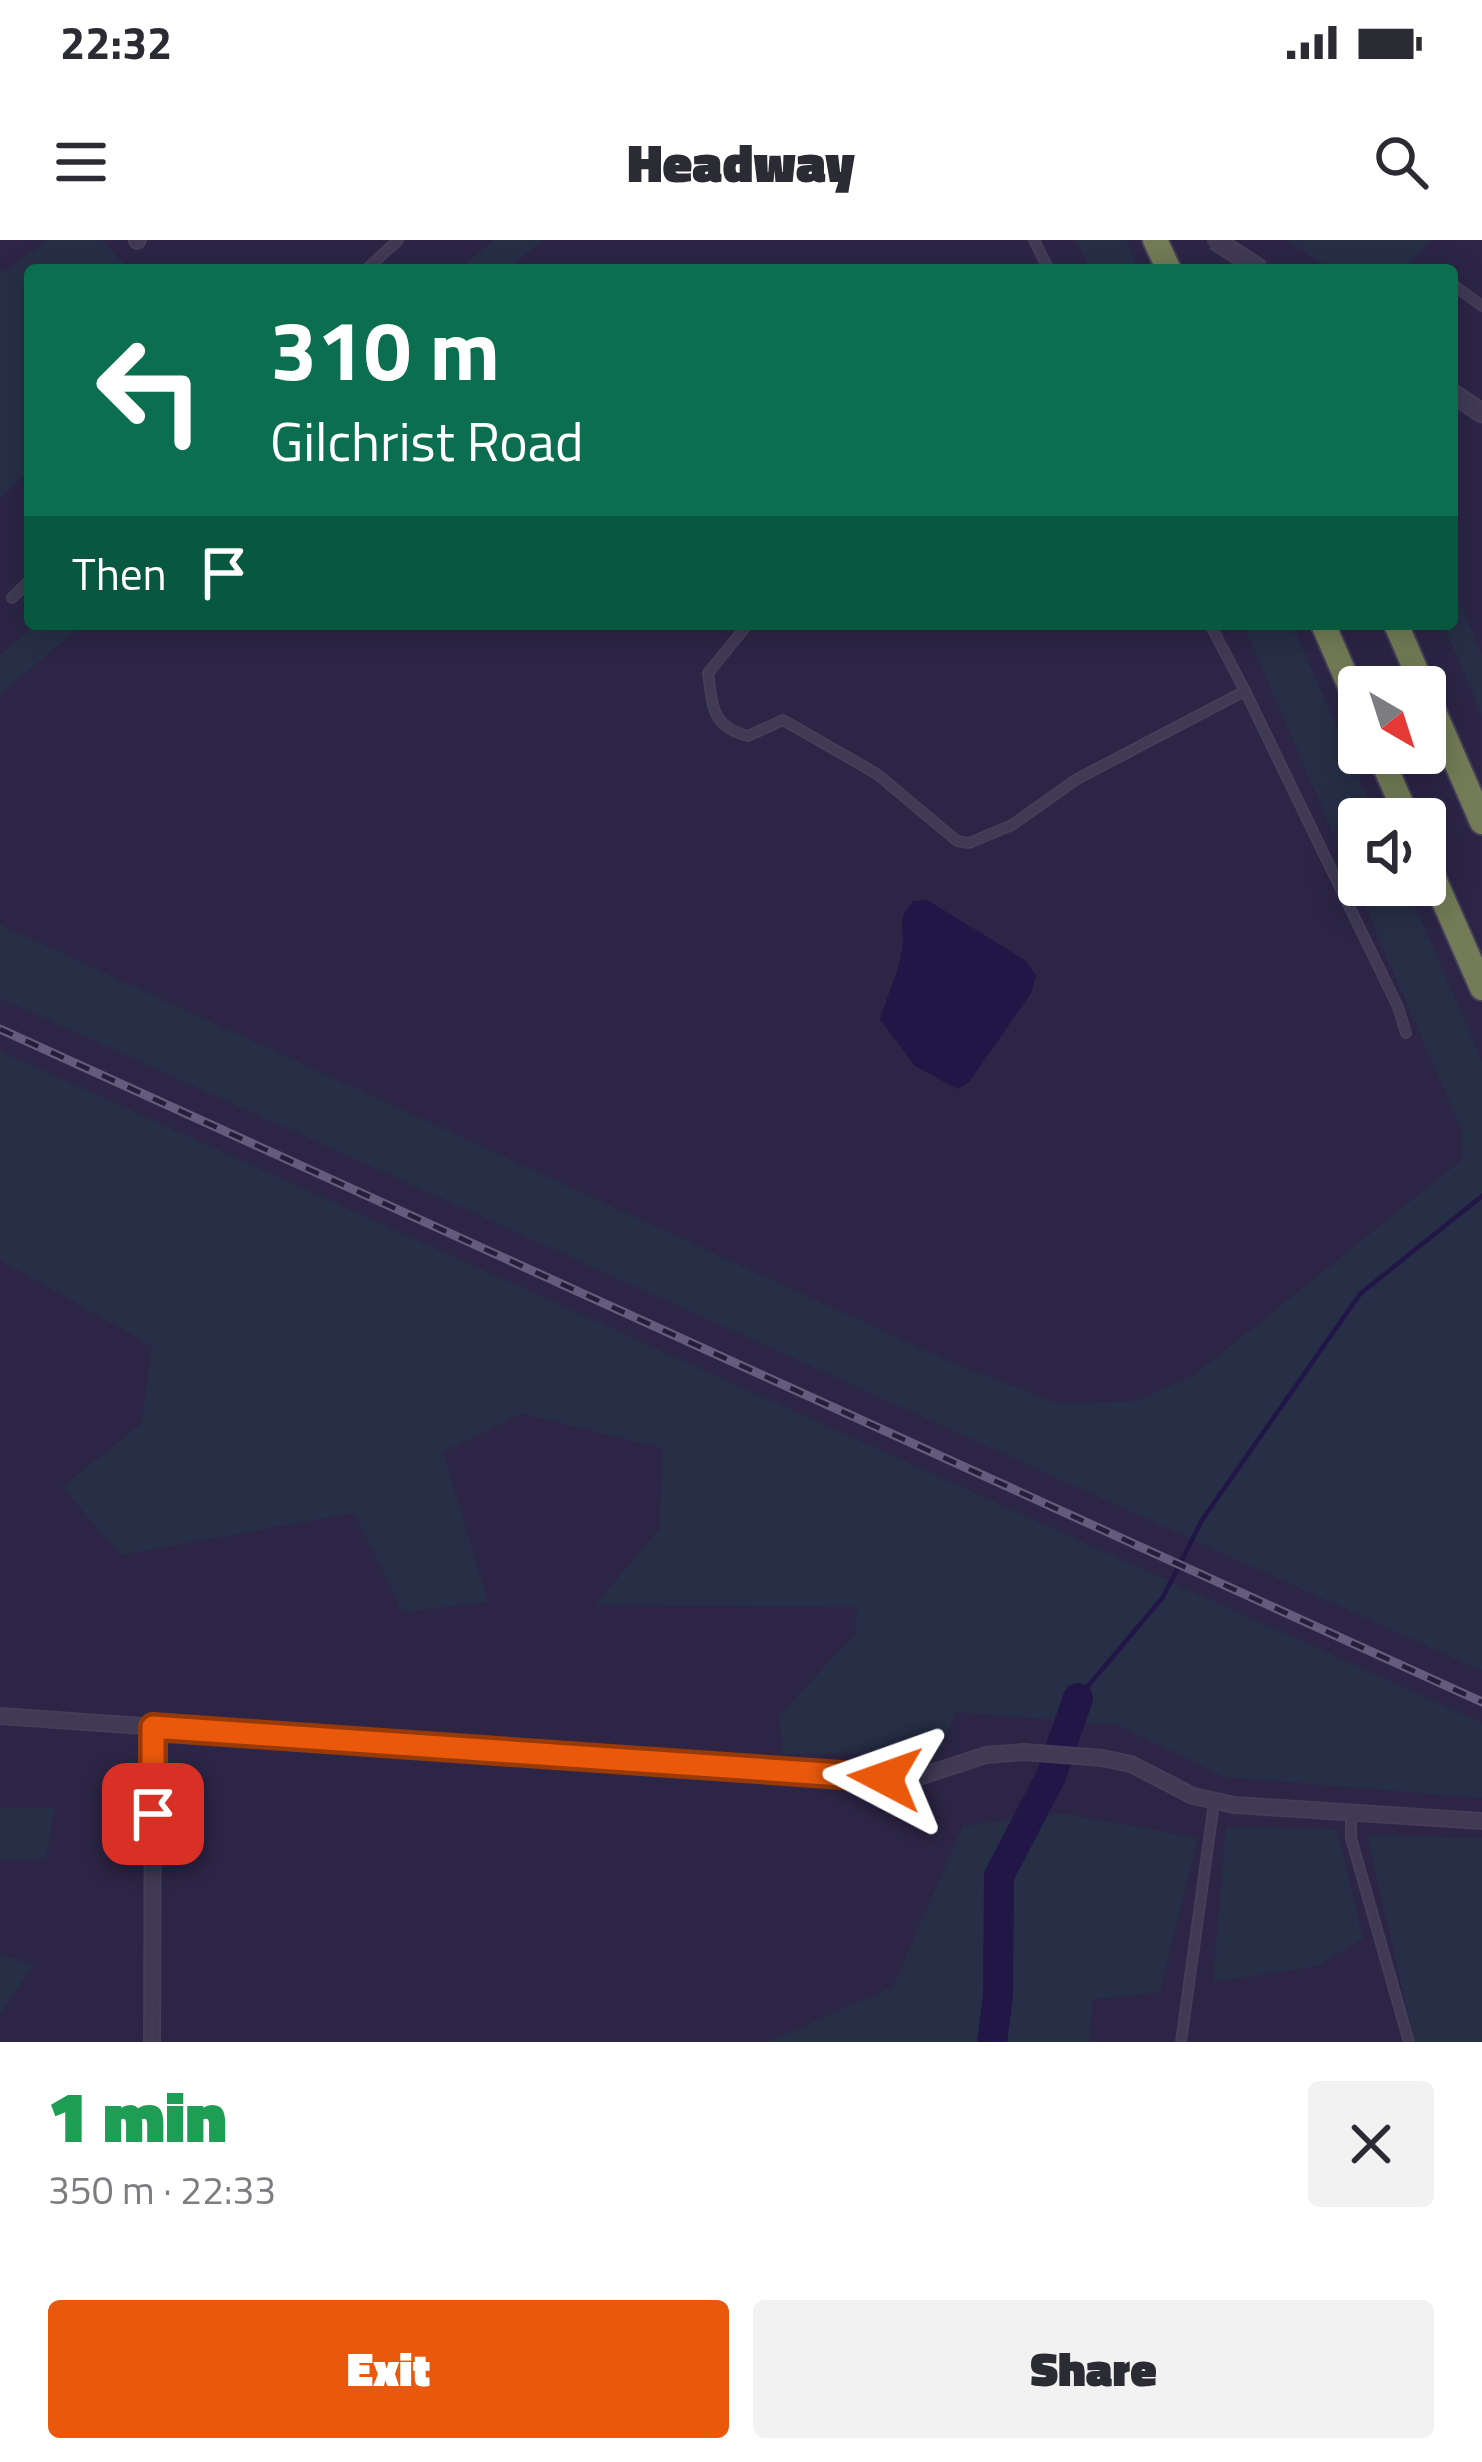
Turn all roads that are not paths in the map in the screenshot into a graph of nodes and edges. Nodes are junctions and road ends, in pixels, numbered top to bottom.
1 (398, 240) edge
2 (1215, 240) edge
3 (372, 264) edge
4 (1253, 264) edge
5 (24, 586) edge
6 (12, 598) dead end
7 (743, 630) edge
8 (1213, 630) edge
9 (1326, 630) edge
10 (1399, 630) edge
11 (1341, 666) edge
12 (1414, 666) edge
13 (1245, 691) junction
14 (1446, 739) edge
15 (1482, 822) edge
16 (1446, 906) edge
17 (1482, 988) edge
18 (1406, 1033) dead end
19 (0, 1716) edge
20 (153, 1727) junction
21 (1214, 1801) junction
22 (1351, 1812) junction
23 (1482, 1821) edge
24 (152, 2042) edge
25 (1181, 2042) edge
26 (1408, 2042) edge

1 - 3 lane
2 - 4 street, bridge
5 - 6 lane
7 - 13 lane
8 - 13 lane
9 - 11 highway
10 - 12 highway
13 - 18 lane
14 - 15 highway
16 - 17 highway
19 - 20 street
20 - 21 street
20 - 24 street
21 - 22 street
21 - 25 lane
22 - 23 street
22 - 26 lane

